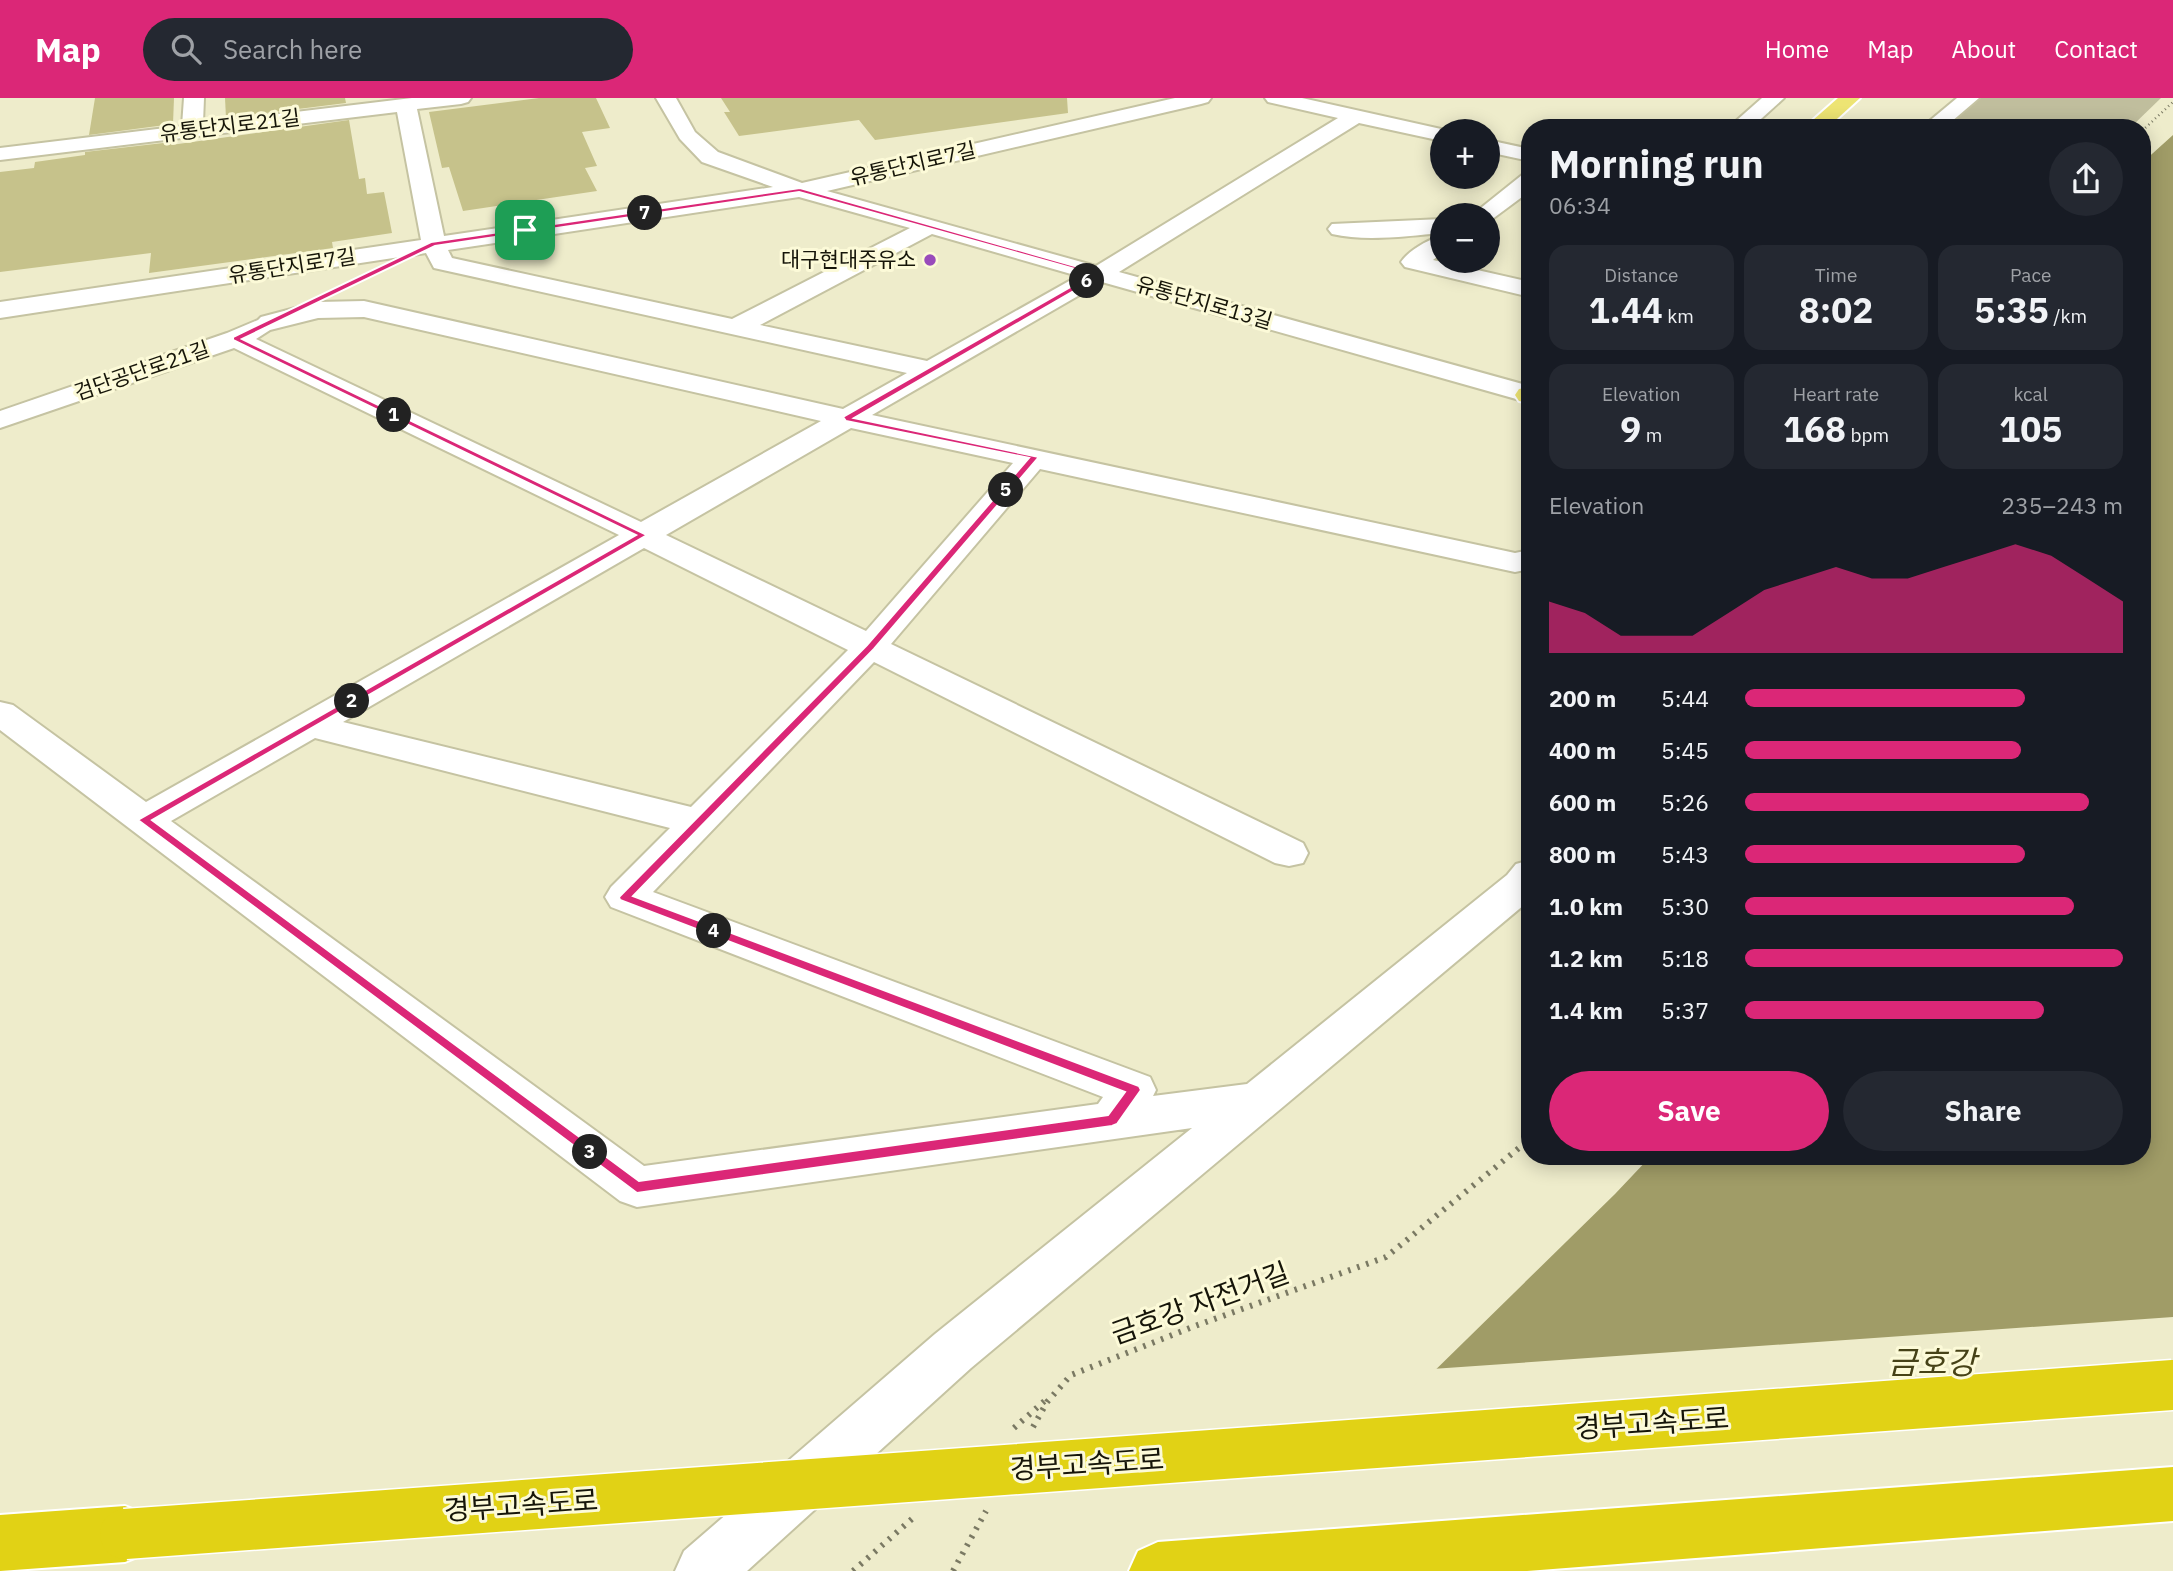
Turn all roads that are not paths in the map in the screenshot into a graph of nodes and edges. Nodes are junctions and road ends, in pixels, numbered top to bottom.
1 (194, 98) edge
2 (461, 98) edge
3 (666, 98) edge
4 (1201, 98) edge
5 (1275, 98) edge
6 (1774, 98) edge
7 (1850, 98) edge
8 (1969, 98) edge
9 (406, 105) junction
10 (1356, 116) junction
11 (1749, 119) edge
12 (1825, 119) edge
13 (1942, 119) edge
14 (192, 131) junction
15 (1430, 132) edge
16 (1500, 149) edge
17 (1521, 153) edge
18 (0, 154) edge
19 (1521, 187) edge
20 (800, 190) junction
21 (1499, 203) edge
22 (931, 226) junction
23 (1430, 227) edge
24 (1340, 229) dead end
25 (434, 244) junction
26 (1430, 251) edge
27 (1430, 266) edge
28 (1459, 273) edge
29 (1099, 274) junction
30 (1521, 288) edge
31 (0, 310) edge
32 (270, 322) junction
33 (736, 327) junction
34 (236, 339) junction
35 (931, 370) junction
36 (1521, 392) edge
37 (846, 418) junction
38 (0, 419) edge
39 (1034, 457) junction
40 (643, 535) junction
41 (1521, 561) edge
42 (870, 647) junction
43 (0, 713) edge
44 (309, 725) junction
45 (144, 820) junction
46 (698, 822) junction
47 (1289, 853) dead end
48 (1521, 886) edge
49 (1260, 1100) junction
50 (1112, 1120) junction
51 (2173, 1385) edge
52 (2173, 1493) edge
53 (0, 1543) edge
54 (704, 1571) edge
55 (1158, 1571) edge

1 - 14 street
2 - 9 street, 유통단지로21길
3 - 20 street, 유통단지로13길
4 - 20 street, 유통단지로7길
5 - 10 street
6 - 11 street
7 - 12 main road
8 - 13 street
9 - 14 street, 유통단지로21길
9 - 25 street
10 - 15 street
10 - 29 street
14 - 18 street, 유통단지로21길
16 - 17 street
19 - 21 street
20 - 22 street, 유통단지로13길
20 - 25 street, 유통단지로7길
22 - 29 street, 유통단지로13길
22 - 33 street
23 - 24 street
25 - 31 street, 유통단지로7길
25 - 32 street, 검단공단로21길
25 - 33 street
26 - 27 street
28 - 30 street
29 - 35 street
29 - 36 street, 유통단지로13길
32 - 34 street, 검단공단로21길
32 - 37 street
33 - 35 street
34 - 38 street, 검단공단로21길
34 - 40 street
35 - 37 street
37 - 39 street
37 - 40 street
39 - 41 street
39 - 42 street
40 - 42 street
40 - 44 street
42 - 46 street
42 - 47 street
43 - 45 street
44 - 45 street
44 - 46 street
45 - 50 street
46 - 50 street
48 - 49 street
49 - 50 street
49 - 54 street
51 - 53 highway, 경부고속도로, bridge
52 - 55 highway

